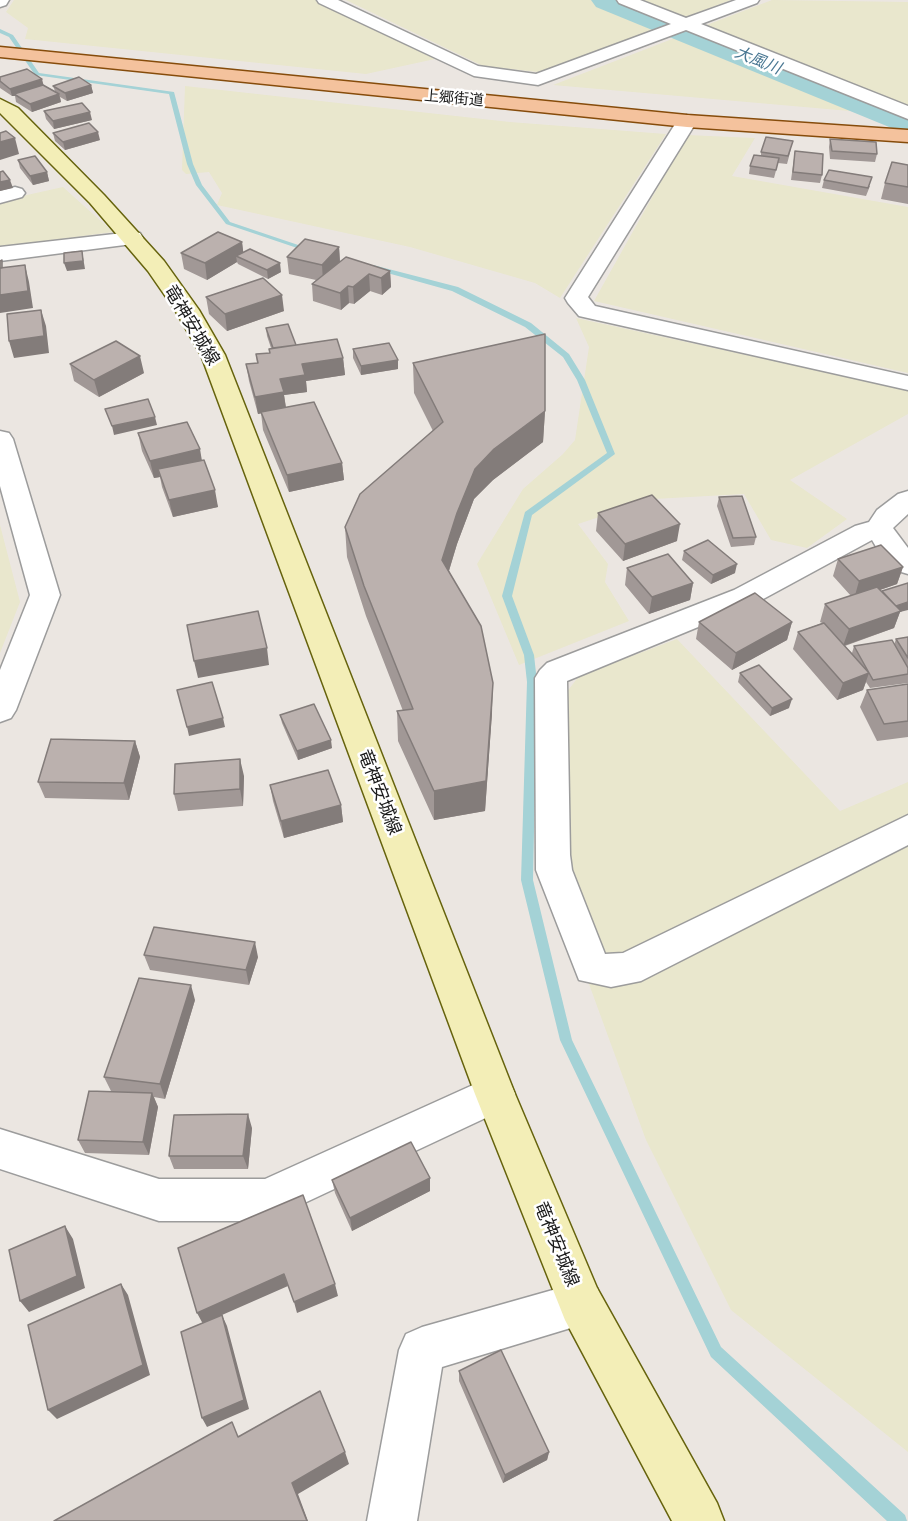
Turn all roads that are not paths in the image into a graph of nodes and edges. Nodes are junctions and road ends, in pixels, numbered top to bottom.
1 (325, 0) edge
2 (625, 0) edge
3 (752, 0) edge
4 (685, 24) junction
5 (0, 52) edge
6 (0, 105) edge
7 (908, 113) edge
8 (687, 121) junction
9 (908, 136) edge
10 (132, 238) junction
11 (0, 254) edge
12 (908, 383) edge
13 (0, 439) edge
14 (908, 500) edge
15 (879, 528) junction
16 (908, 564) edge
17 (0, 710) edge
18 (908, 829) edge
19 (495, 1094) junction
20 (0, 1149) edge
21 (581, 1304) junction
22 (392, 1521) edge
23 (699, 1521) edge

1 - 4 street
2 - 4 street
3 - 4 street
4 - 7 street
5 - 8 main road, 上郷街道
6 - 10 street, 竜神安城線
8 - 9 main road, 上郷街道
8 - 12 street
10 - 11 street
10 - 19 street, 竜神安城線
13 - 17 street
14 - 15 street
15 - 16 street
15 - 18 street
19 - 20 street
19 - 21 street, 竜神安城線
21 - 22 street
21 - 23 street, 竜神安城線

